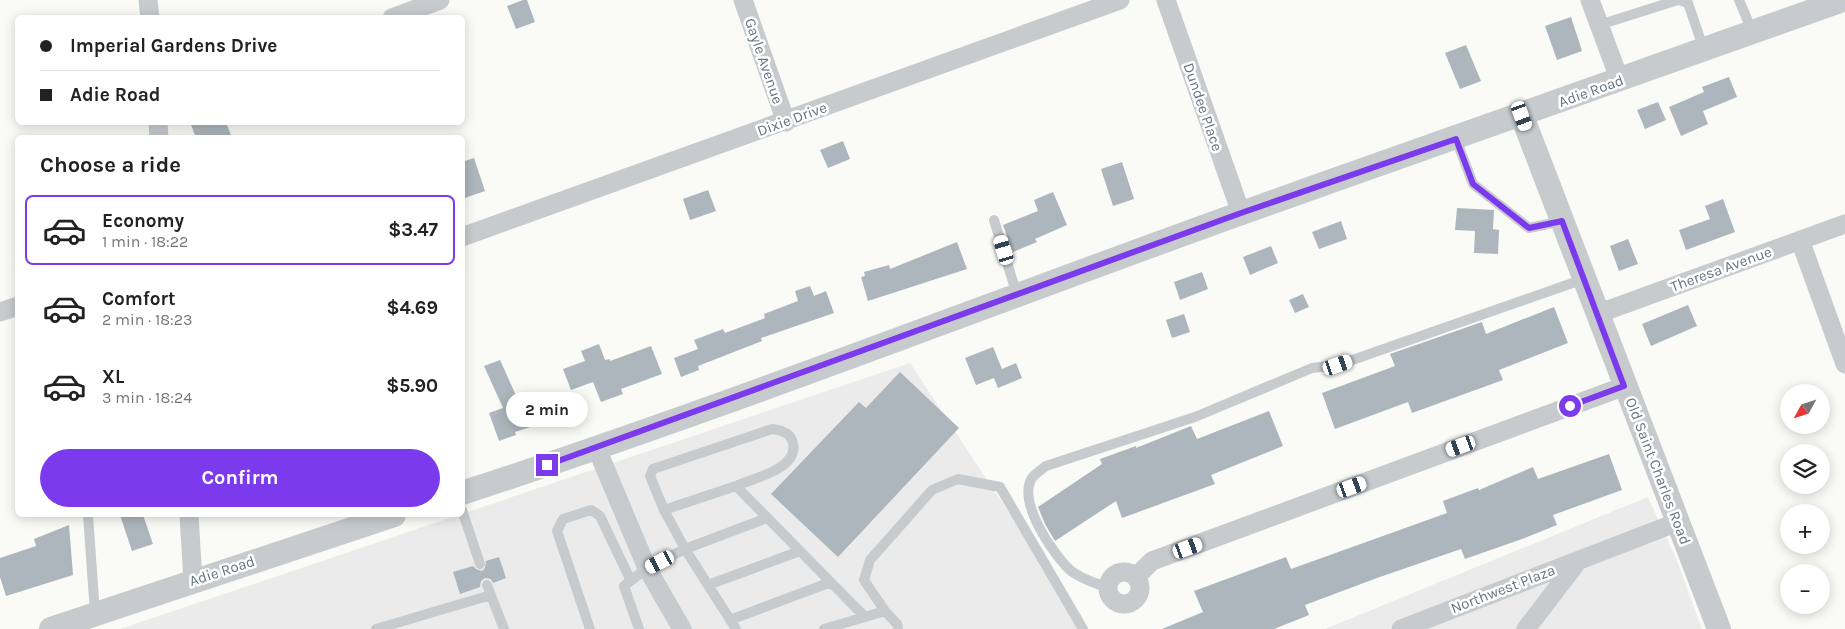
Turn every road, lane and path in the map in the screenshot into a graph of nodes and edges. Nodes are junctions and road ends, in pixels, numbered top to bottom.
1 (148, 0) edge
2 (440, 0) edge
3 (743, 0) edge
4 (1120, 0) edge
5 (1166, 0) edge
6 (1590, 0) edge
7 (1678, 0) edge
8 (1739, 0) edge
9 (1842, 0) edge
10 (150, 15) edge
11 (400, 15) edge
12 (1599, 25) junction
13 (1753, 33) junction
14 (1704, 50) junction
15 (1620, 81) junction
16 (1522, 116) junction
17 (786, 122) junction
18 (1456, 139) junction
19 (1241, 213) junction
20 (994, 220) dead end
21 (1562, 221) junction
22 (1845, 224) edge
23 (465, 236) edge
24 (1800, 240) junction
25 (1584, 279) junction
26 (1017, 295) junction
27 (15, 307) edge
28 (0, 312) edge
29 (1597, 314) junction
30 (1845, 364) edge
31 (1624, 386) junction
32 (597, 449) junction
33 (736, 486) junction
34 (465, 492) edge
35 (664, 510) junction
36 (88, 517) edge
37 (189, 517) edge
38 (388, 517) edge
39 (464, 517) edge
40 (767, 518) junction
41 (1678, 522) junction
42 (685, 549) junction
43 (800, 551) junction
44 (1578, 561) junction
45 (480, 564) dead end
46 (647, 568) junction
47 (1136, 577) junction
48 (630, 579) junction
49 (193, 580) junction
50 (831, 582) junction
51 (487, 585) dead end
52 (708, 585) junction
53 (1108, 588) junction
54 (491, 595) junction
55 (885, 611) junction
56 (95, 613) junction
57 (864, 616) junction
58 (730, 620) junction
59 (51, 629) edge
60 (376, 629) edge
61 (504, 629) edge
62 (590, 629) edge
63 (639, 629) edge
64 (682, 629) edge
65 (736, 629) edge
66 (824, 629) edge
67 (898, 629) edge
68 (1083, 629) edge
69 (1401, 629) edge
70 (1526, 629) edge
71 (1719, 629) edge

1 - 10 street
2 - 11 street
3 - 17 street, Gayle Avenue
4 - 17 street, Dixie Drive
5 - 19 street, Dundee Place
6 - 12 street
7 - 12 lane
7 - 14 lane
8 - 13 lane
9 - 13 street, Adie Road
12 - 15 street
13 - 14 street, Adie Road
14 - 15 street, Adie Road
15 - 16 street, Adie Road
16 - 18 street, Adie Road
16 - 21 street, Old Saint Charles Road
17 - 23 street, Dixie Drive
18 - 19 street, Adie Road
18 - 21 lane
19 - 26 street, Adie Road
20 - 26 lane
21 - 25 street, Old Saint Charles Road
22 - 24 street, Theresa Avenue
24 - 29 street, Theresa Avenue
24 - 30 street
25 - 29 street, Old Saint Charles Road
25 - 53 lane
26 - 32 street, Adie Road
27 - 28 street
29 - 31 street, Old Saint Charles Road
31 - 41 street, Old Saint Charles Road
31 - 47 street
32 - 34 street, Adie Road
32 - 46 street
33 - 35 lane
33 - 35 lane
33 - 40 lane
35 - 42 lane
36 - 56 lane
37 - 49 street
38 - 49 street, Adie Road
39 - 45 lane
40 - 42 lane
40 - 43 lane
41 - 44 street, Northwest Plaza
41 - 71 street, Old Saint Charles Road
42 - 46 lane
42 - 52 lane
43 - 50 lane
43 - 52 lane
44 - 69 street, Northwest Plaza
44 - 70 street, Northwest Plaza
46 - 48 lane
46 - 64 street
47 - 53 street
47 - 53 street
48 - 62 lane
48 - 63 lane
49 - 56 street, Adie Road
50 - 57 lane
50 - 58 lane
51 - 54 lane
52 - 58 lane
54 - 60 lane
54 - 61 lane
55 - 57 lane
55 - 67 lane
55 - 68 lane
56 - 59 street, Adie Road
57 - 66 lane
58 - 65 lane

